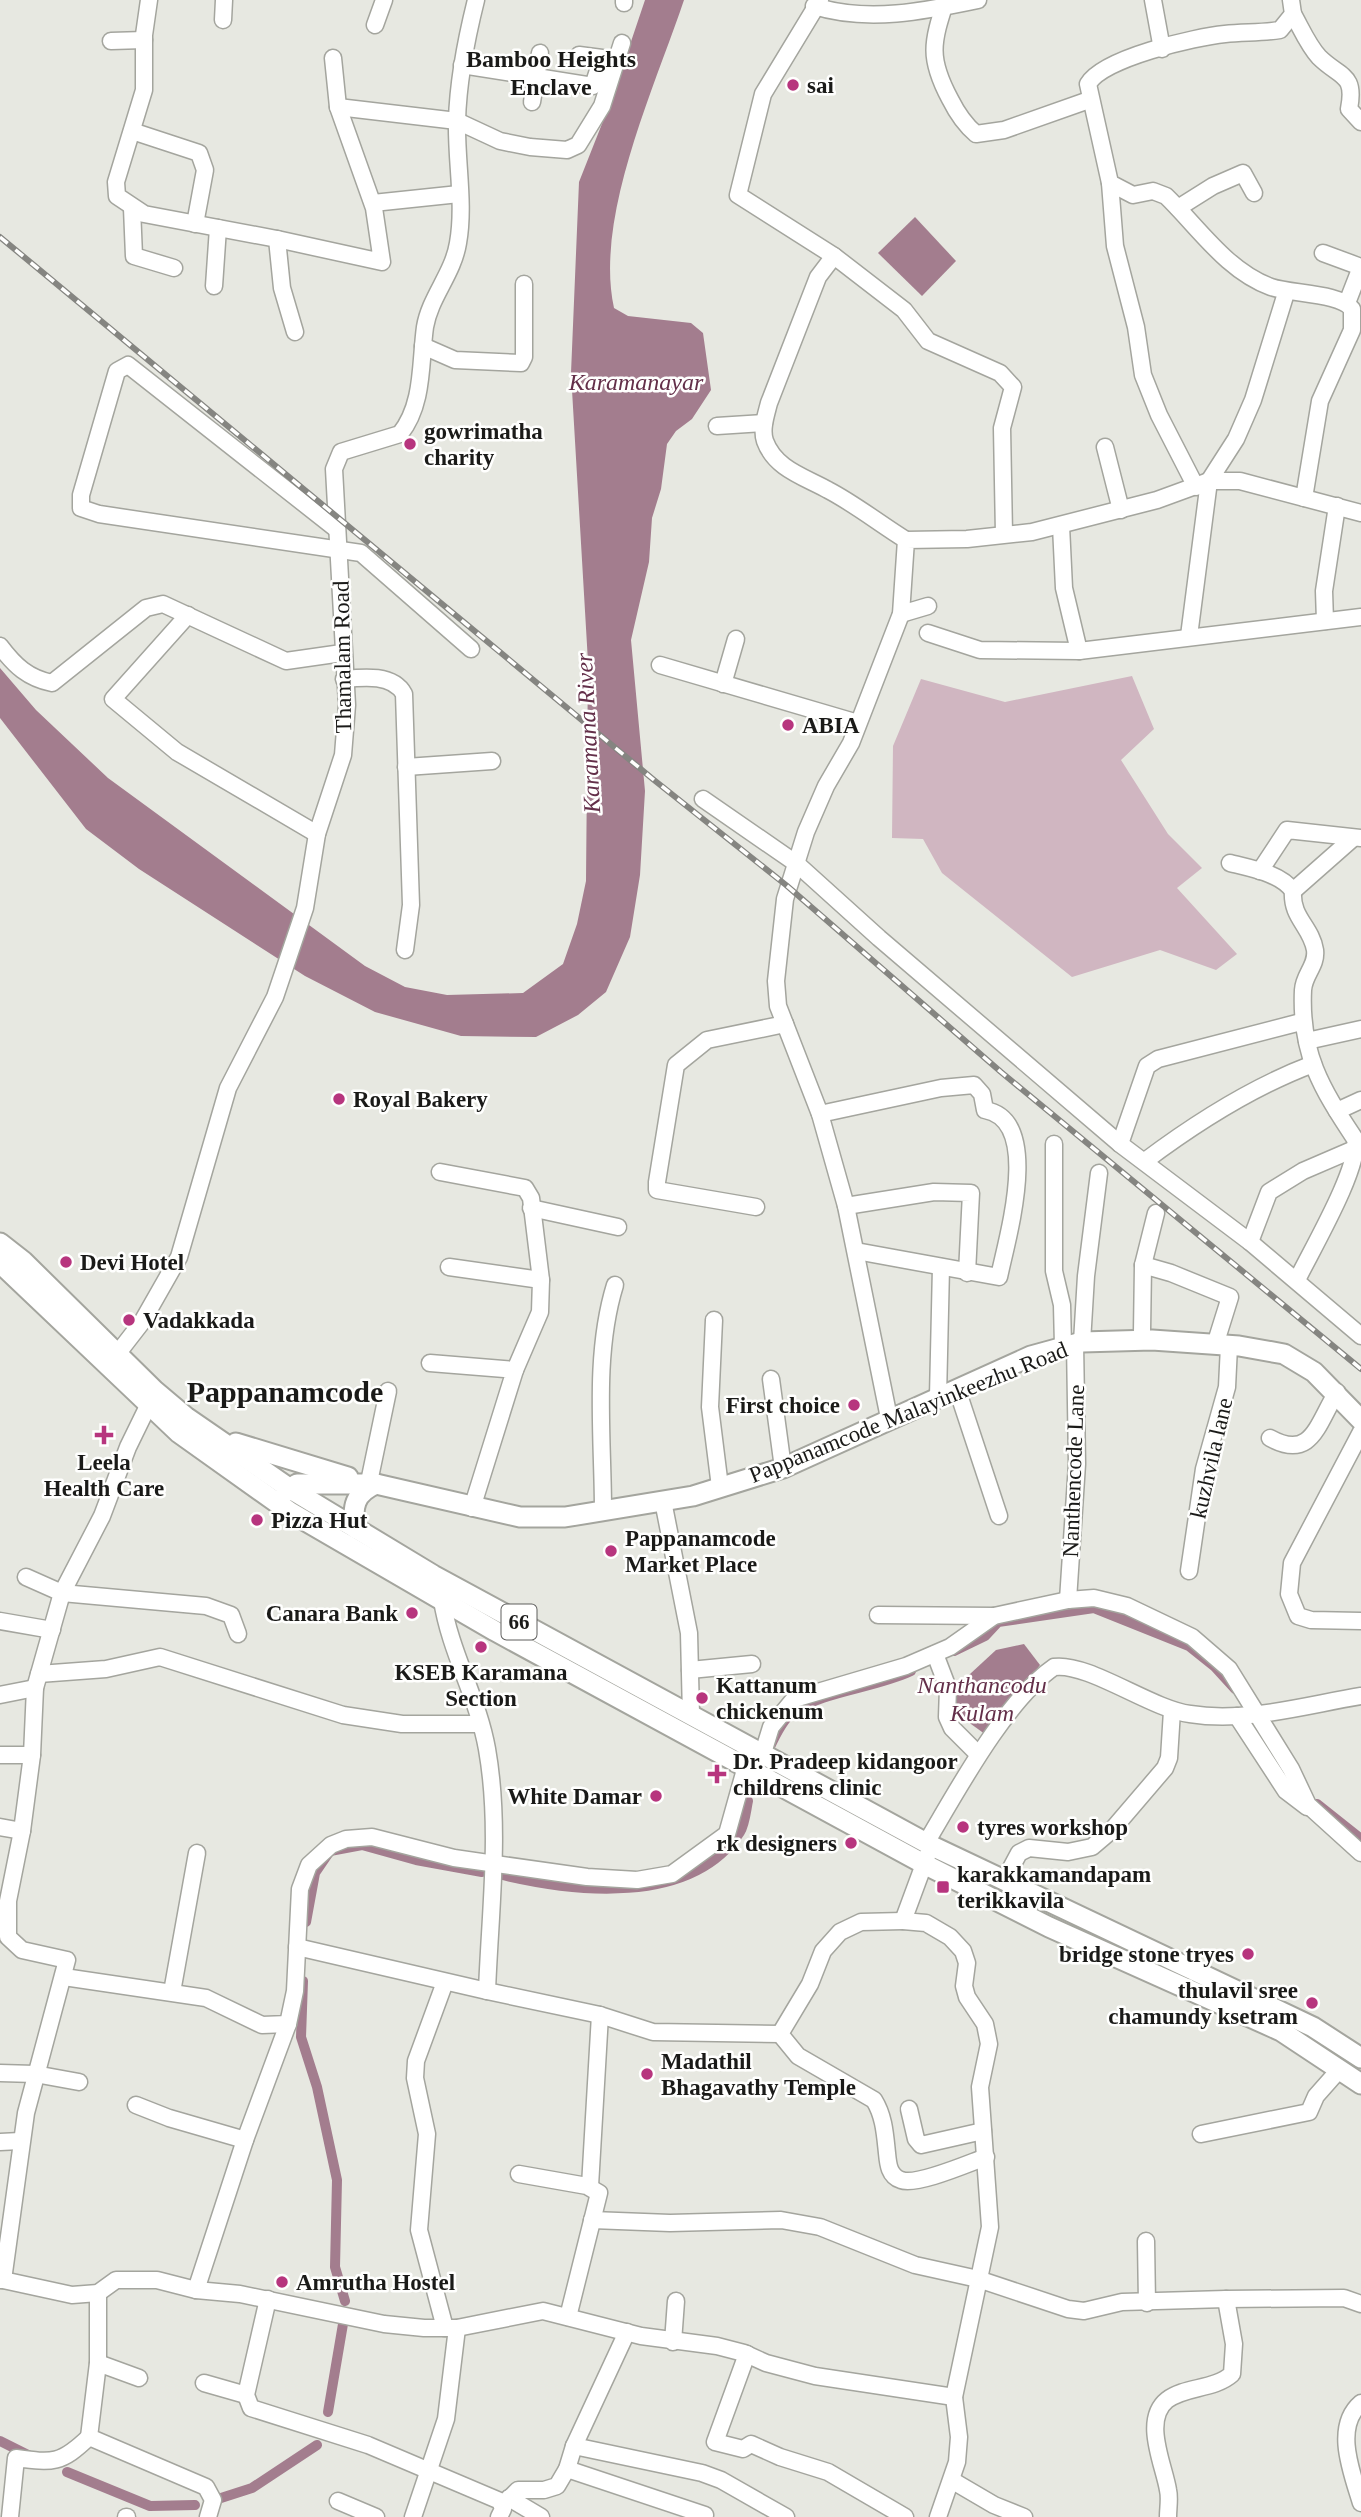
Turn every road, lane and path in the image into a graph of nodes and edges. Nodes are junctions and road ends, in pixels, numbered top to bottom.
1 (149, 0) edge
2 (224, 0) edge
3 (384, 0) edge
4 (476, 0) edge
5 (978, 0) edge
6 (1153, 0) edge
7 (817, 3) edge
8 (944, 4) edge
9 (1292, 7) edge
10 (223, 20) dead end
11 (375, 24) dead end
12 (144, 40) junction
13 (111, 41) dead end
14 (622, 43) dead end
15 (1162, 49) junction
16 (540, 53) dead end
17 (579, 55) dead end
18 (333, 58) dead end
19 (462, 65) junction
20 (535, 77) junction
21 (601, 87) junction
22 (1090, 100) junction
23 (532, 102) dead end
24 (338, 107) junction
25 (457, 121) junction
26 (1361, 122) edge
27 (132, 131) junction
28 (1110, 183) junction
29 (1254, 193) dead end
30 (459, 194) junction
31 (373, 203) junction
32 (132, 208) junction
33 (1178, 208) junction
34 (195, 224) junction
35 (218, 228) junction
36 (277, 239) junction
37 (1323, 253) dead end
38 (834, 256) junction
39 (1361, 267) edge
40 (174, 268) dead end
41 (524, 284) dead end
42 (214, 286) dead end
43 (1286, 293) junction
44 (1348, 303) junction
45 (295, 332) dead end
46 (423, 346) junction
47 (764, 423) junction
48 (717, 426) dead end
49 (1105, 447) dead end
50 (1203, 484) junction
51 (1304, 498) junction
52 (1337, 506) junction
53 (1121, 510) junction
54 (1361, 513) edge
55 (1061, 526) junction
56 (335, 528) junction
57 (1004, 534) junction
58 (906, 540) junction
59 (340, 548) junction
60 (928, 606) dead end
61 (901, 614) junction
62 (188, 615) junction
63 (1361, 617) edge
64 (1325, 621) junction
65 (928, 633) dead end
66 (1189, 636) junction
67 (736, 639) dead end
68 (0, 646) edge
69 (471, 649) dead end
70 (1079, 651) junction
71 (342, 653) junction
72 (660, 665) dead end
73 (344, 678) junction
74 (723, 684) junction
75 (858, 723) junction
76 (492, 761) dead end
77 (406, 767) junction
78 (703, 799) dead end
79 (317, 834) junction
80 (1357, 838) edge
81 (1230, 863) dead end
82 (797, 864) junction
83 (1260, 871) junction
84 (1293, 891) junction
85 (405, 950) dead end
86 (1301, 1021) junction
87 (785, 1024) junction
88 (1361, 1028) edge
89 (1307, 1041) junction
90 (1313, 1064) junction
91 (1361, 1100) edge
92 (1337, 1111) junction
93 (820, 1114) junction
94 (1054, 1144) dead end
95 (1120, 1144) junction
96 (1359, 1147) edge
97 (1145, 1161) junction
98 (440, 1172) dead end
99 (1099, 1173) dead end
100 (846, 1206) junction
101 (756, 1207) dead end
102 (531, 1208) junction
103 (1156, 1213) dead end
104 (618, 1227) dead end
105 (1250, 1242) junction
106 (0, 1243) edge
107 (856, 1251) junction
108 (0, 1264) edge
109 (1143, 1265) junction
110 (449, 1267) dead end
111 (941, 1267) junction
112 (967, 1273) junction
113 (541, 1280) junction
114 (1297, 1280) junction
115 (615, 1285) dead end
116 (713, 1320) dead end
117 (1142, 1332) dead end
118 (1361, 1336) edge
119 (1073, 1343) junction
120 (1222, 1345) junction
121 (113, 1360) junction
122 (430, 1363) dead end
123 (515, 1370) junction
124 (771, 1379) dead end
125 (957, 1389) junction
126 (388, 1391) dead end
127 (1336, 1392) junction
128 (938, 1397) junction
129 (148, 1406) junction
130 (889, 1418) junction
131 (1361, 1420) edge
132 (205, 1431) junction
133 (1361, 1432) edge
134 (1270, 1438) dead end
135 (293, 1462) junction
136 (783, 1468) junction
137 (373, 1483) junction
138 (720, 1488) junction
139 (277, 1492) junction
140 (663, 1501) junction
141 (472, 1508) junction
142 (603, 1511) junction
143 (999, 1516) dead end
144 (356, 1529) junction
145 (1189, 1571) dead end
146 (26, 1577) dead end
147 (62, 1593) junction
148 (442, 1600) junction
149 (1068, 1600) junction
150 (878, 1615) dead end
151 (994, 1616) junction
152 (0, 1621) edge
153 (1361, 1621) edge
154 (52, 1630) junction
155 (238, 1634) dead end
156 (935, 1654) junction
157 (752, 1664) dead end
158 (690, 1670) junction
159 (37, 1681) junction
160 (0, 1695) edge
161 (1361, 1696) edge
162 (1172, 1711) junction
163 (1255, 1713) junction
164 (691, 1714) junction
165 (1237, 1716) junction
166 (480, 1724) junction
167 (763, 1753) junction
168 (978, 1754) junction
169 (0, 1755) edge
170 (32, 1755) junction
171 (746, 1766) junction
172 (1311, 1809) junction
173 (0, 1827) edge
174 (22, 1831) junction
175 (927, 1851) junction
176 (197, 1853) dead end
177 (1361, 1853) edge
178 (492, 1864) junction
179 (1004, 1881) junction
180 (4, 1900) edge
181 (903, 1921) junction
182 (4, 1939) edge
183 (297, 1947) junction
184 (64, 1977) junction
185 (445, 1982) junction
186 (486, 1991) junction
187 (172, 1992) junction
188 (600, 2015) junction
189 (288, 2024) junction
190 (780, 2034) junction
191 (1360, 2056) edge
192 (1339, 2070) junction
193 (0, 2073) edge
194 (35, 2074) junction
195 (79, 2082) dead end
196 (1361, 2084) edge
197 (136, 2105) dead end
198 (909, 2109) dead end
199 (983, 2131) junction
200 (1201, 2134) dead end
201 (245, 2140) junction
202 (20, 2141) junction
203 (0, 2142) edge
204 (986, 2157) junction
205 (519, 2174) dead end
206 (590, 2186) junction
207 (6, 2216) edge
208 (592, 2220) junction
209 (1146, 2241) dead end
210 (978, 2279) junction
211 (2, 2280) edge
212 (196, 2290) junction
213 (98, 2293) junction
214 (268, 2299) junction
215 (1226, 2299) junction
216 (676, 2301) dead end
217 (1147, 2303) junction
218 (1361, 2304) edge
219 (568, 2317) junction
220 (451, 2328) junction
221 (627, 2332) junction
222 (673, 2342) junction
223 (747, 2354) junction
224 (98, 2363) junction
225 (139, 2378) dead end
226 (204, 2383) dead end
227 (246, 2395) junction
228 (954, 2397) junction
229 (1361, 2403) edge
230 (89, 2437) junction
231 (574, 2446) junction
232 (8, 2456) edge
233 (567, 2469) junction
234 (429, 2472) junction
235 (953, 2481) junction
236 (338, 2501) dead end
237 (1361, 2503) edge
238 (503, 2506) edge
239 (705, 2515) dead end
240 (10, 2517) edge
241 (208, 2517) edge
242 (376, 2517) edge
243 (413, 2517) edge
244 (541, 2517) edge
245 (786, 2517) edge
246 (905, 2517) edge
247 (937, 2517) edge
248 (1024, 2517) edge
249 (1168, 2517) edge

1 - 12 street
2 - 10 street
3 - 11 street
4 - 19 street, Thamalam Road
5 - 8 street
6 - 15 street
7 - 8 street
7 - 38 street
8 - 22 street
9 - 15 street
9 - 26 street
12 - 13 street
12 - 27 street
14 - 21 street
15 - 22 street
16 - 20 street
17 - 21 street
18 - 24 street
19 - 20 street
19 - 25 street, Thamalam Road
20 - 21 street
20 - 23 street
21 - 25 street
22 - 28 street
24 - 25 street
24 - 31 street
25 - 30 street, Thamalam Road
27 - 32 street
27 - 34 street
28 - 33 street
28 - 50 street
29 - 33 street
30 - 31 street
30 - 46 street, Thamalam Road
31 - 36 street
32 - 34 street
32 - 40 street
33 - 43 street
34 - 35 street
35 - 36 street
35 - 42 street
36 - 45 street
37 - 39 street
38 - 47 street
38 - 57 street
39 - 44 street
41 - 46 street
43 - 44 street
43 - 50 street
44 - 51 street
46 - 56 street, Thamalam Road
47 - 48 street
47 - 58 street
49 - 53 street
50 - 51 street
50 - 53 street
50 - 66 street
51 - 52 street
52 - 54 street
52 - 64 street
53 - 55 street
55 - 57 street
55 - 70 street
56 - 59 street, Thamalam Road
56 - 59 street
57 - 58 street
58 - 61 street
59 - 69 street
59 - 71 street, Thamalam Road
60 - 61 street
61 - 75 street
62 - 68 street
62 - 71 street
62 - 79 street
63 - 64 street
64 - 66 street
65 - 70 street
66 - 70 street
67 - 74 street
71 - 73 street, Thamalam Road
72 - 74 street
73 - 77 street
73 - 79 street, Thamalam Road
74 - 75 street
75 - 82 street
76 - 77 street
77 - 85 street
78 - 82 street
79 - 121 street, Thamalam Road
80 - 83 street
80 - 84 street
81 - 83 street
82 - 87 street
82 - 95 street
83 - 84 street
84 - 86 street
86 - 89 street
86 - 95 street
87 - 93 street
87 - 101 street
88 - 89 street
89 - 90 street
90 - 92 street
90 - 97 street
91 - 92 street
92 - 96 street
93 - 100 street
93 - 112 street
94 - 119 street
95 - 97 street
96 - 105 street
96 - 114 street
97 - 105 street
98 - 102 street
99 - 119 street
100 - 107 street
100 - 112 street
102 - 104 street
102 - 113 street
103 - 109 street
105 - 114 street
106 - 121 main road, 66
107 - 111 street
107 - 130 street
108 - 121 main road
109 - 117 street
109 - 120 street, kuzhvila lane
110 - 113 street
111 - 112 street
111 - 128 street
113 - 123 street
114 - 118 street
115 - 142 street
116 - 138 street
119 - 120 main road, Pappanamcode Malayinkeezhu Road
119 - 125 main road, Pappanamcode Malayinkeezhu Road
119 - 149 street, Nanthencode Lane
120 - 127 main road, Pappanamcode Malayinkeezhu Road
120 - 145 street, kuzhvila lane
121 - 129 main road
121 - 132 main road, 66
122 - 123 street
123 - 141 street
124 - 136 street
125 - 128 main road, Pappanamcode Malayinkeezhu Road
125 - 143 street
126 - 137 street
127 - 131 main road, Pappanamcode Malayinkeezhu Road
127 - 134 street
128 - 130 main road, Pappanamcode Malayinkeezhu Road
129 - 139 main road
129 - 147 street
130 - 136 main road, Pappanamcode Malayinkeezhu Road
132 - 135 main road
132 - 139 main road, 66
133 - 153 street
135 - 137 main road
135 - 139 main road
136 - 138 main road, Pappanamcode Malayinkeezhu Road
137 - 139 main road, Pappanamcode Malayinkeezhu Road
137 - 141 main road, Pappanamcode Malayinkeezhu Road
137 - 144 main road
138 - 140 main road, Pappanamcode Malayinkeezhu Road
139 - 144 main road, 66
139 - 148 main road
140 - 142 main road, Pappanamcode Malayinkeezhu Road
140 - 158 street
141 - 142 main road, Pappanamcode Malayinkeezhu Road
144 - 164 main road, 66
146 - 147 street
147 - 154 street
147 - 155 street
148 - 166 street
148 - 171 main road
149 - 151 street
149 - 163 street
150 - 151 street
151 - 156 street
152 - 154 street
154 - 159 street
156 - 167 street
156 - 168 street
157 - 158 street
158 - 164 street
159 - 160 street
159 - 166 street
159 - 170 street
161 - 163 street
162 - 165 street
162 - 168 street
162 - 179 street
163 - 165 street
163 - 172 street
164 - 167 main road, 66
165 - 172 street
166 - 178 street
167 - 175 main road
168 - 175 street
169 - 170 street
170 - 174 street
171 - 175 main road
171 - 178 street
172 - 177 street
173 - 174 street
174 - 180 street
175 - 179 main road
175 - 181 street
175 - 192 main road
176 - 187 street
178 - 183 street
178 - 186 street
179 - 191 main road
180 - 182 street
181 - 190 street
181 - 199 street
182 - 184 street
183 - 185 street
183 - 189 street
184 - 187 street
184 - 194 street
185 - 186 street
185 - 220 street
186 - 188 street
187 - 189 street
188 - 190 street
188 - 206 street
189 - 201 street
190 - 204 street
192 - 196 main road
192 - 200 street
193 - 194 street
194 - 195 street
194 - 202 street
197 - 201 street
198 - 199 street
199 - 204 street
201 - 212 street
202 - 203 street
202 - 207 street
204 - 210 street
205 - 206 street
206 - 208 street
207 - 211 street
208 - 210 street
208 - 219 street
209 - 217 street
210 - 217 street
210 - 228 street
211 - 213 street
212 - 213 street
212 - 214 street
213 - 224 street
214 - 220 street
214 - 227 street
215 - 217 street
215 - 218 street
215 - 249 street
216 - 222 street
219 - 220 street
219 - 221 street
220 - 234 street
221 - 222 street
221 - 231 street
222 - 223 street
223 - 228 street
223 - 246 street
224 - 225 street
224 - 230 street
226 - 227 street
227 - 234 street
228 - 235 street
229 - 237 street
230 - 232 street
230 - 241 street
231 - 233 street
231 - 245 street
232 - 240 street
233 - 238 street
233 - 239 street
234 - 238 street
234 - 243 street
235 - 247 street
235 - 248 street
236 - 242 street
238 - 244 street

